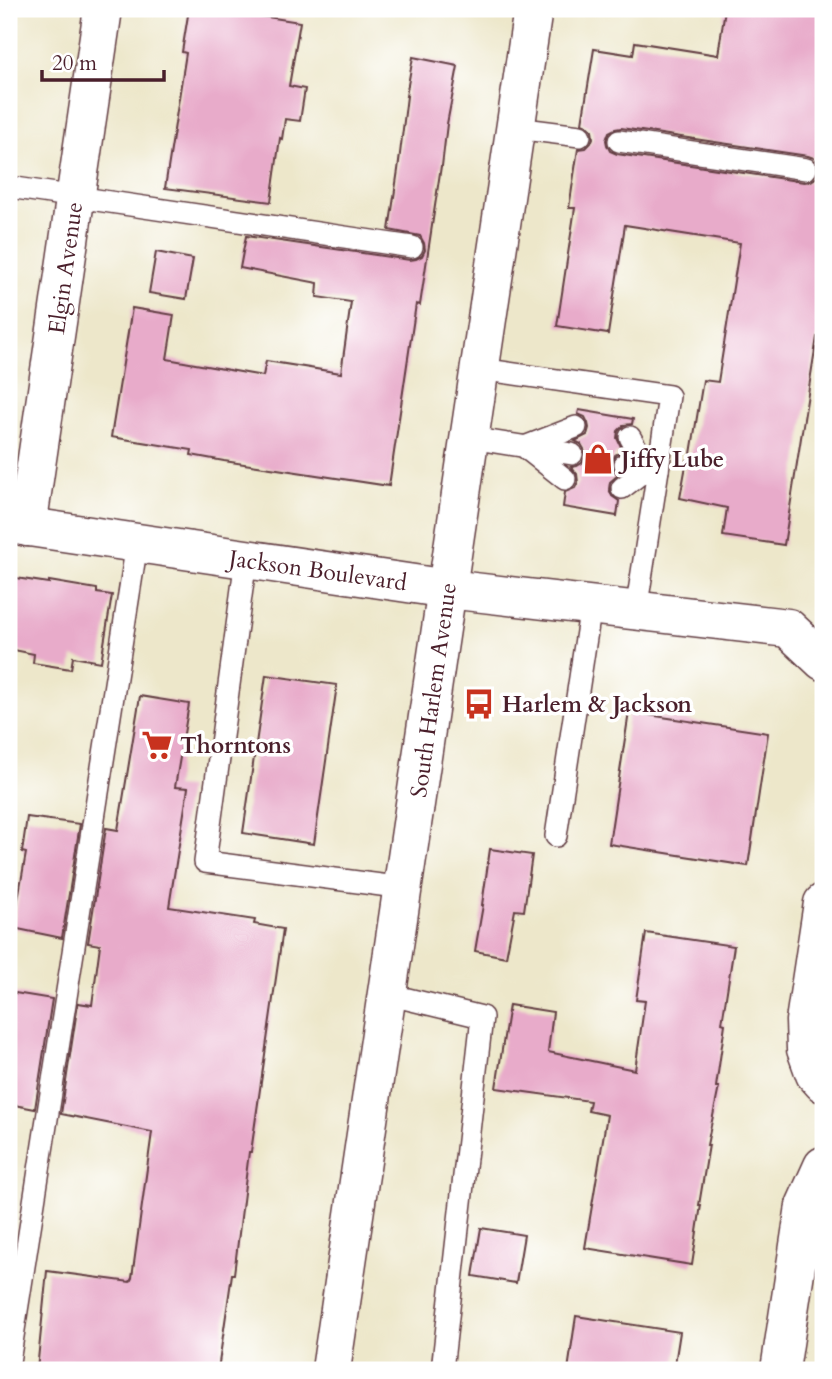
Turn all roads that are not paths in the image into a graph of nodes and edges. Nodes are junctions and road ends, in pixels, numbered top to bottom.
1 (103, 9) edge
2 (533, 9) edge
3 (516, 128) junction
4 (580, 136) dead end
5 (619, 141) dead end
6 (806, 169) dead end
7 (9, 187) edge
8 (76, 197) junction
9 (412, 247) dead end
10 (480, 369) junction
11 (576, 427) dead end
12 (630, 437) dead end
13 (470, 438) junction
14 (525, 447) junction
15 (572, 454) dead end
16 (625, 464) dead end
17 (653, 469) junction
18 (565, 478) dead end
19 (622, 488) dead end
20 (18, 526) edge
21 (137, 543) junction
22 (246, 559) junction
23 (448, 589) junction
24 (590, 606) junction
25 (636, 611) junction
26 (806, 626) edge
27 (823, 661) edge
28 (556, 836) dead end
29 (404, 888) junction
30 (823, 903) edge
31 (387, 994) junction
32 (823, 1083) edge
33 (823, 1166) edge
34 (9, 1362) edge
35 (331, 1370) edge
36 (442, 1370) edge
37 (780, 1370) edge

1 - 8 street, Elgin Avenue
2 - 3 street, South Harlem Avenue
3 - 4 lane
3 - 10 street, South Harlem Avenue
5 - 6 lane
7 - 8 lane
8 - 9 lane
8 - 20 street, Elgin Avenue
10 - 13 street, South Harlem Avenue
10 - 17 lane
11 - 14 lane
12 - 17 lane
13 - 14 lane
13 - 23 street, South Harlem Avenue
14 - 15 lane
14 - 18 lane
16 - 17 lane
17 - 19 lane
17 - 25 lane
20 - 21 street, Jackson Boulevard
21 - 22 street, Jackson Boulevard
21 - 34 lane
22 - 23 street, Jackson Boulevard
22 - 29 lane
23 - 24 street, Jackson Boulevard
23 - 29 street, South Harlem Avenue
24 - 25 street, Jackson Boulevard
24 - 28 lane
25 - 26 street, Jackson Boulevard
26 - 27 street, Jackson Boulevard
29 - 31 street, South Harlem Avenue
30 - 32 street
31 - 35 street, South Harlem Avenue
31 - 36 lane
33 - 37 street

